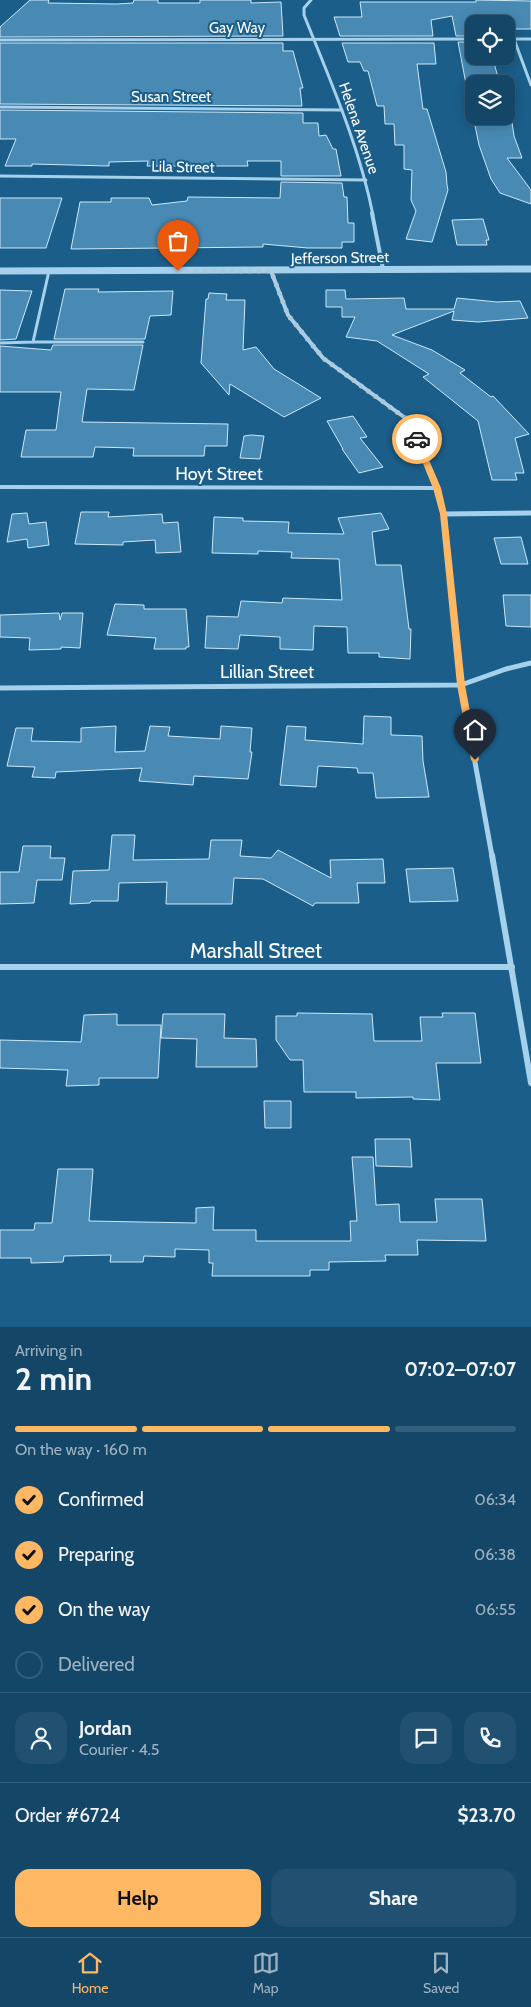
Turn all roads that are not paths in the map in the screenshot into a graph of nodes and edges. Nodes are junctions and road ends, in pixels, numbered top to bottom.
1 (311, 0) edge
2 (465, 39) edge
3 (515, 39) edge
4 (531, 39) edge
5 (0, 40) edge
6 (315, 40) junction
7 (515, 42) edge
8 (531, 86) edge
9 (0, 107) edge
10 (342, 110) junction
11 (0, 176) edge
12 (366, 180) junction
13 (382, 269) junction
14 (531, 269) edge
15 (0, 271) edge
16 (49, 271) junction
17 (271, 271) junction
18 (33, 342) junction
19 (143, 342) dead end
20 (0, 343) edge
21 (0, 487) edge
22 (437, 488) junction
23 (531, 513) edge
24 (444, 514) junction
25 (531, 663) edge
26 (461, 685) junction
27 (0, 688) edge
28 (0, 967) edge
29 (512, 967) junction
30 (531, 1083) edge

1 - 6 street, Helena Avenue
2 - 6 street, Gay Way
3 - 4 street
5 - 6 street, Gay Way
6 - 10 street, Helena Avenue
7 - 8 street
9 - 10 street, Susan Street
10 - 12 street, Helena Avenue
11 - 12 street, Lila Street
12 - 13 street, Helena Avenue
13 - 14 street, Jefferson Street
13 - 17 street, Jefferson Street
15 - 16 street, Jefferson Street
16 - 17 street, Jefferson Street
16 - 18 lane
17 - 22 street
18 - 19 lane
18 - 20 lane
21 - 22 street, Hoyt Street
22 - 24 street
23 - 24 street
24 - 26 street
25 - 26 street, Lillian Street
26 - 27 street, Lillian Street
26 - 29 street
28 - 29 street, Marshall Street
29 - 30 street

